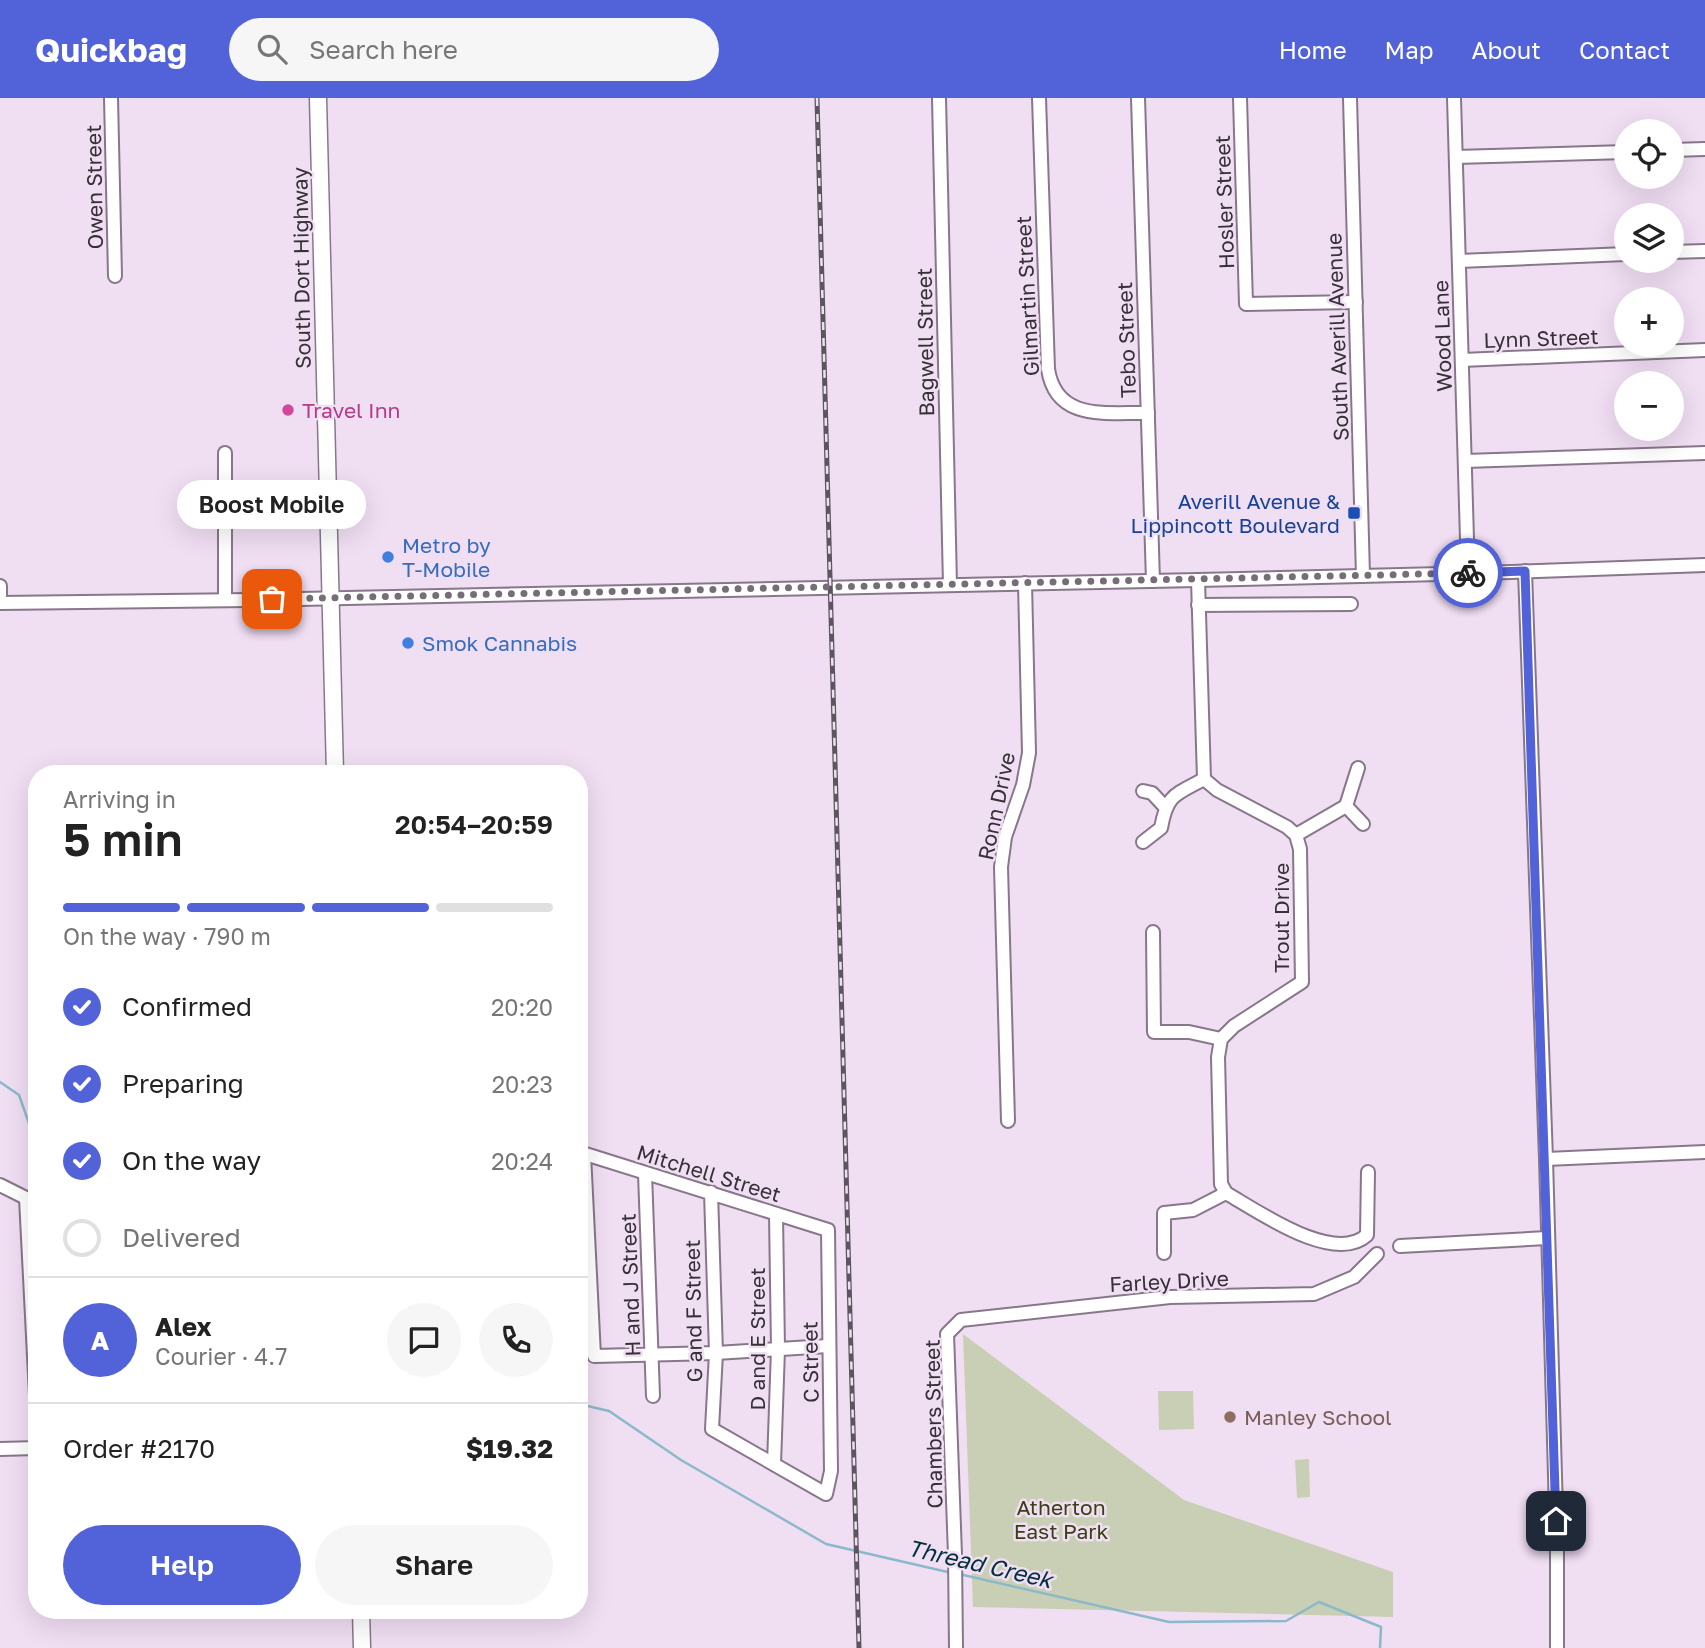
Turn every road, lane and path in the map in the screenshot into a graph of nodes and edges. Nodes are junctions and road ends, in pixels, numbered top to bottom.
1 (111, 98) edge
2 (318, 98) edge
3 (939, 98) edge
4 (1039, 98) edge
5 (1138, 98) edge
6 (1240, 98) edge
7 (1350, 98) edge
8 (1454, 98) edge
9 (1705, 149) edge
10 (1684, 150) edge
11 (1614, 152) edge
12 (1456, 158) junction
13 (1705, 251) edge
14 (1684, 252) edge
15 (1614, 255) edge
16 (1459, 261) junction
17 (115, 276) dead end
18 (1356, 302) junction
19 (1705, 350) edge
20 (1462, 360) junction
21 (1148, 413) junction
22 (225, 453) dead end
23 (1705, 453) edge
24 (1465, 461) junction
25 (1705, 565) edge
26 (1525, 571) junction
27 (1468, 573) junction
28 (1363, 576) junction
29 (1153, 580) junction
30 (1198, 580) junction
31 (1025, 583) junction
32 (950, 585) junction
33 (0, 586) edge
34 (329, 598) junction
35 (225, 600) junction
36 (0, 603) edge
37 (1351, 604) dead end
38 (1198, 606) junction
39 (335, 765) edge
40 (1358, 768) dead end
41 (1204, 779) junction
42 (1143, 791) dead end
43 (1167, 803) junction
44 (1346, 806) junction
45 (1363, 824) dead end
46 (1296, 835) junction
47 (1143, 842) dead end
48 (1153, 932) dead end
49 (1221, 1039) junction
50 (1007, 1121) dead end
51 (1705, 1152) edge
52 (588, 1155) edge
53 (1546, 1159) junction
54 (1368, 1172) dead end
55 (645, 1173) junction
56 (0, 1185) edge
57 (711, 1192) junction
58 (1226, 1194) junction
59 (776, 1214) junction
60 (828, 1230) joint
61 (28, 1237) edge
62 (1547, 1238) junction
63 (1400, 1246) dead end
64 (1164, 1253) dead end
65 (1377, 1254) dead end
66 (588, 1262) edge
67 (953, 1325) joint
68 (828, 1346) junction
69 (778, 1349) junction
70 (716, 1353) junction
71 (653, 1354) junction
72 (653, 1396) dead end
73 (28, 1448) edge
74 (0, 1449) edge
75 (774, 1464) junction
76 (361, 1619) edge
77 (362, 1648) edge
78 (956, 1648) edge
79 (1557, 1648) edge

1 - 17 street, Owen Street
2 - 34 main road, South Dort Highway
3 - 32 street, Bagwell Street
4 - 21 street, Gilmartin Street
5 - 21 street, Tebo Street
6 - 18 street, Hosler Street
7 - 18 street, South Averill Avenue
8 - 12 street, Wood Lane
9 - 10 street
11 - 12 street
12 - 16 street, Wood Lane
13 - 14 street
15 - 16 street
16 - 20 street, Wood Lane
18 - 28 street, South Averill Avenue
19 - 20 street, Lynn Street
20 - 24 street, Wood Lane
21 - 29 street, Tebo Street
22 - 35 street
23 - 24 street
24 - 27 street, Wood Lane
25 - 26 street
26 - 27 street
26 - 53 street
27 - 28 street
28 - 30 street
29 - 30 street
29 - 31 street
30 - 38 street
31 - 32 street
31 - 50 street, Ronn Drive
32 - 34 street
33 - 36 street
34 - 35 street
34 - 39 main road, South Dort Highway
35 - 36 street
37 - 38 street
38 - 41 street
40 - 44 street
41 - 43 street
41 - 46 street, Trout Drive
42 - 43 street
43 - 47 street
44 - 45 street
44 - 46 street
46 - 49 street, Trout Drive
48 - 49 street
49 - 58 street
51 - 53 street
52 - 55 street, Mitchell Street
53 - 62 street
54 - 58 street
55 - 57 street, Mitchell Street
55 - 71 street, H and J Street
56 - 61 street
57 - 59 street, Mitchell Street
57 - 70 street, G and F Street
58 - 64 street
59 - 60 street, Mitchell Street
59 - 69 street, D and E Street
60 - 68 street, C Street
62 - 63 street
62 - 79 street
65 - 67 street, Farley Drive
66 - 71 street
67 - 78 street, Chambers Street
68 - 69 street
68 - 75 street, C Street
69 - 70 street
69 - 75 street, D and E Street
70 - 71 street
70 - 75 street, G and F Street
71 - 72 street, H and J Street
73 - 74 street
76 - 77 main road

